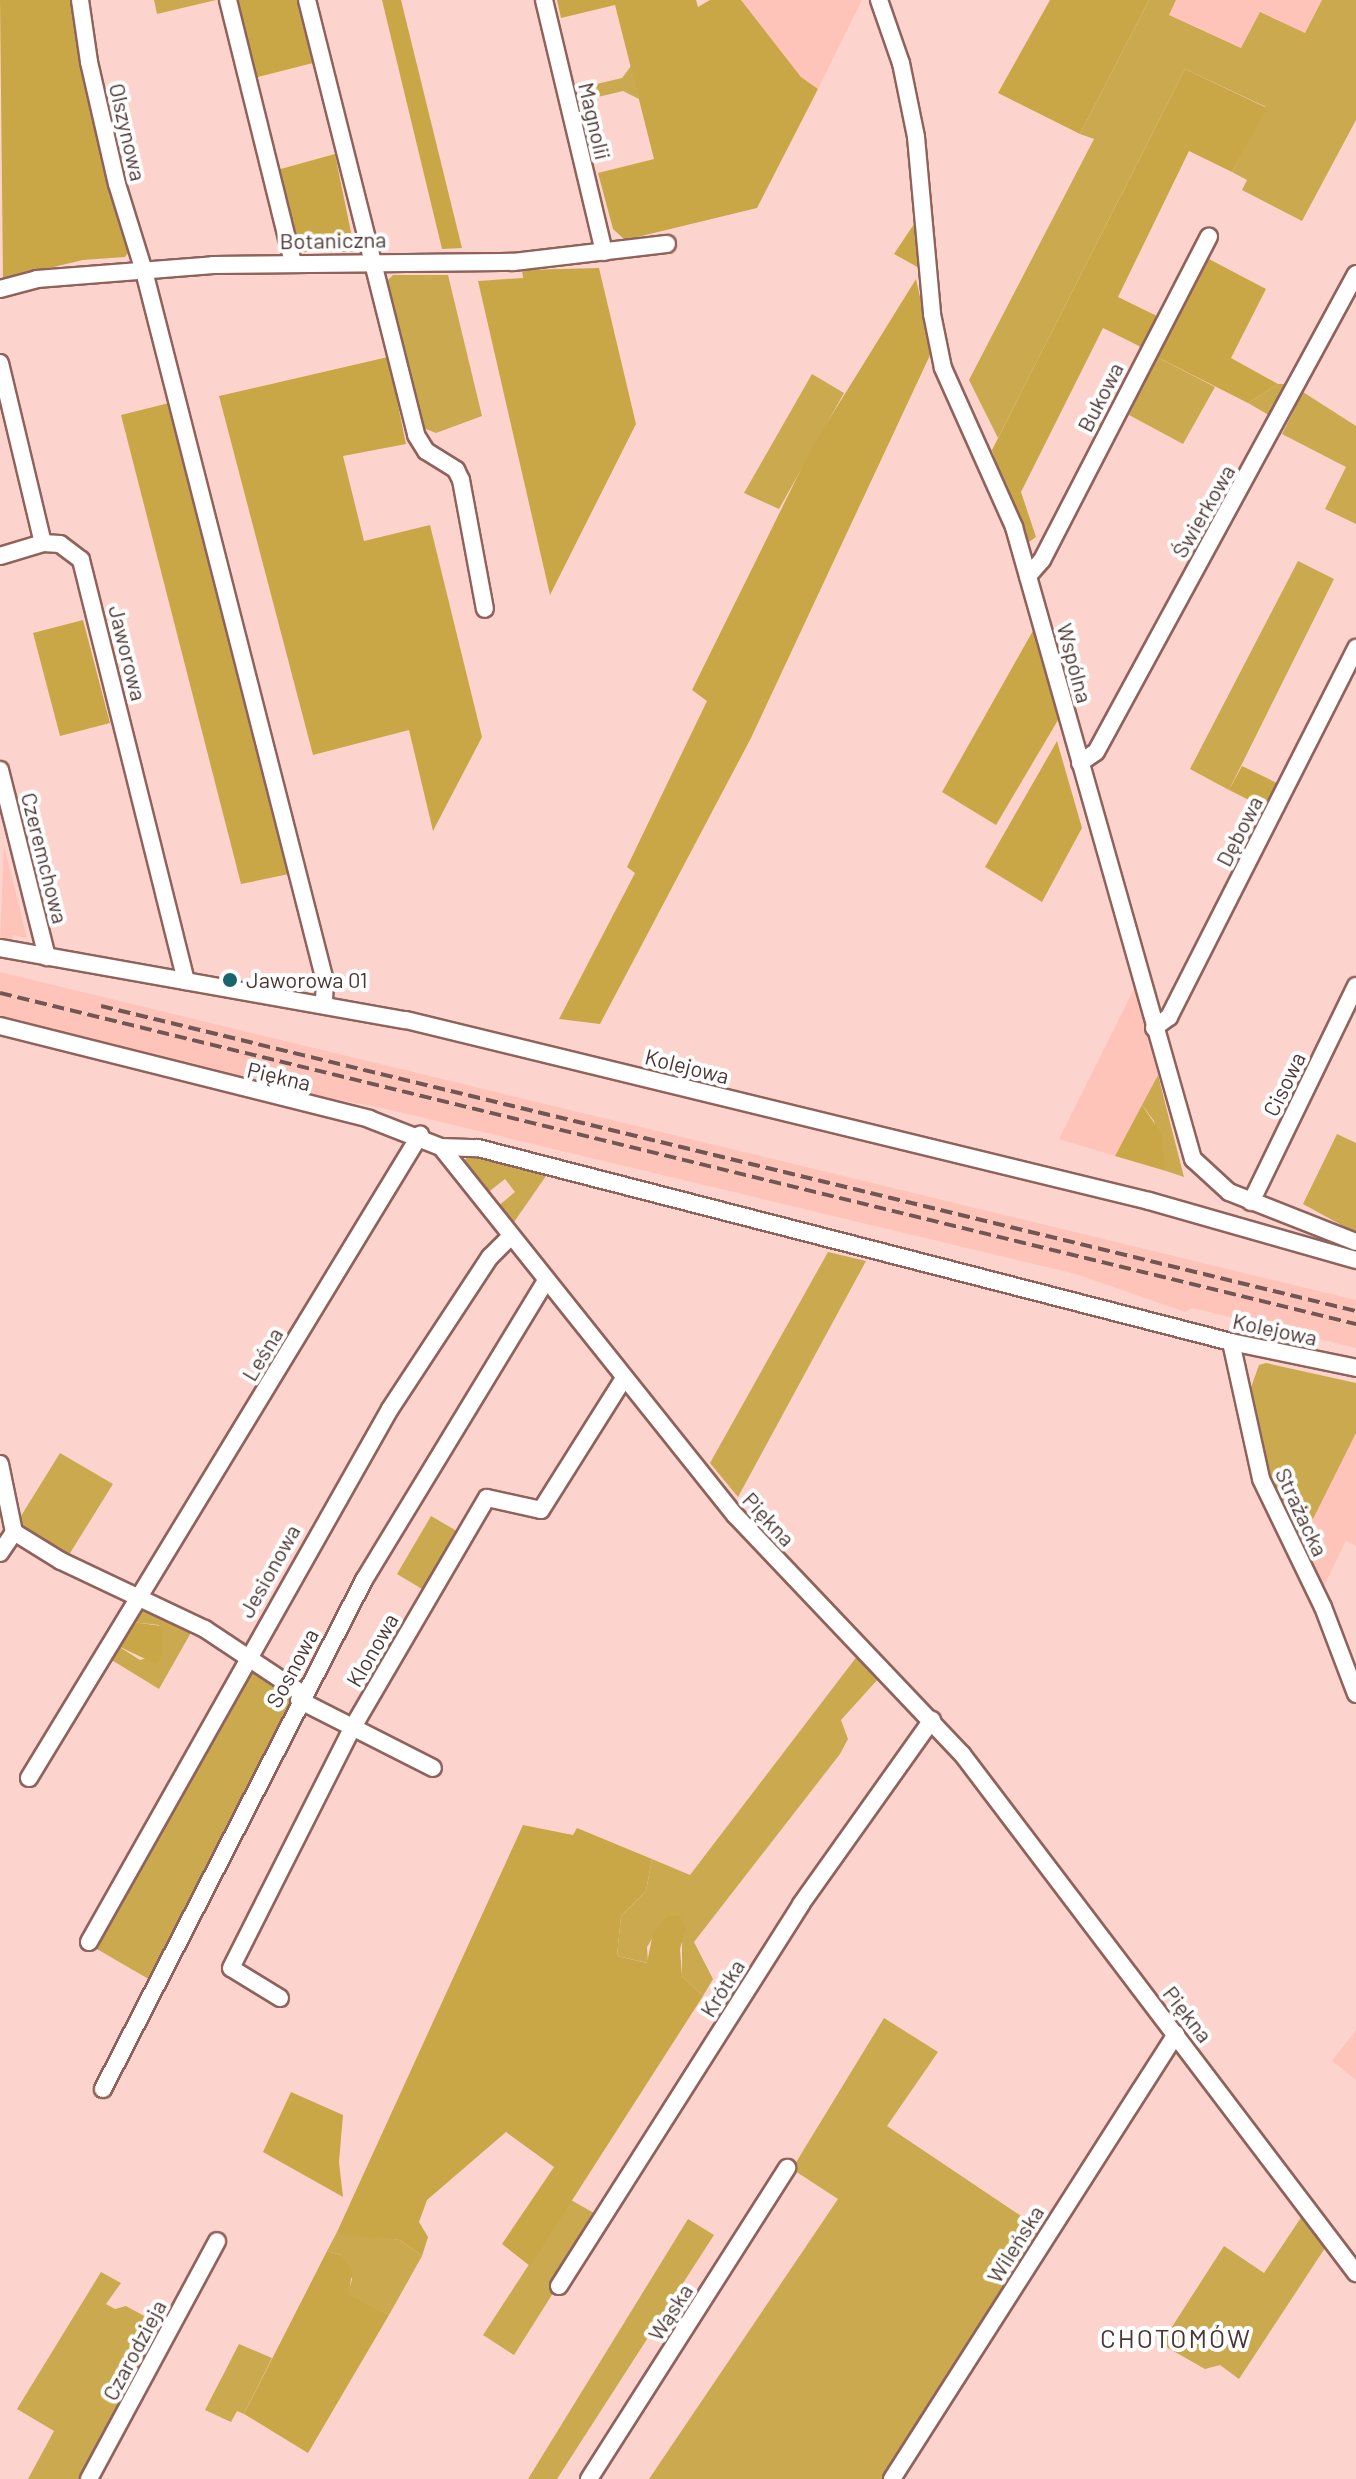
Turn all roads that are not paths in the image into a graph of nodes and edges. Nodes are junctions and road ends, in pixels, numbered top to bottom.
1 (80, 0) edge
2 (228, 0) edge
3 (307, 0) edge
4 (544, 0) edge
5 (879, 0) edge
6 (1209, 237) dead end
7 (667, 244) dead end
8 (604, 252) junction
9 (371, 260) junction
10 (293, 263) junction
11 (144, 271) junction
12 (1356, 274) edge
13 (0, 289) edge
14 (0, 363) edge
15 (43, 543) junction
16 (0, 556) edge
17 (1028, 576) junction
18 (485, 609) dead end
19 (1356, 648) edge
20 (1080, 763) junction
21 (0, 770) edge
22 (0, 948) edge
23 (47, 957) junction
24 (186, 981) junction
25 (1356, 986) edge
26 (324, 1003) junction
27 (0, 1026) edge
28 (1154, 1028) junction
29 (420, 1135) junction
30 (441, 1147) junction
31 (1251, 1202) junction
32 (511, 1236) junction
33 (1356, 1242) edge
34 (1356, 1260) edge
35 (545, 1282) junction
36 (1231, 1342) junction
37 (1356, 1368) edge
38 (624, 1378) junction
39 (0, 1464) edge
40 (14, 1532) junction
41 (0, 1553) edge
42 (141, 1596) junction
43 (247, 1657) junction
44 (1356, 1694) edge
45 (301, 1697) junction
46 (932, 1720) junction
47 (353, 1727) junction
48 (433, 1768) dead end
49 (29, 1778) dead end
50 (89, 1942) dead end
51 (280, 1998) dead end
52 (1176, 2034) junction
53 (103, 2089) dead end
54 (787, 2168) dead end
55 (217, 2241) dead end
56 (1356, 2273) edge
57 (559, 2286) dead end
58 (89, 2479) edge
59 (589, 2479) edge
60 (892, 2479) edge

1 - 11 street, Olszynowa
2 - 10 street
3 - 9 street
4 - 8 street, Magnolii
5 - 17 street, Wspólna
6 - 17 street, Bukowa
7 - 8 street, Botaniczna
8 - 9 street, Botaniczna
9 - 10 street, Botaniczna
9 - 18 street
10 - 11 street, Botaniczna
11 - 13 street, Botaniczna
11 - 26 street, Olszynowa
12 - 20 street, Świerkowa
14 - 15 street
15 - 16 street
15 - 24 street, Jaworowa
17 - 20 street, Wspólna
19 - 28 street, Dębowa
20 - 28 street, Wspólna
21 - 23 street, Czeremchowa
22 - 23 street, Kolejowa
23 - 24 street, Kolejowa
24 - 26 street, Kolejowa
25 - 31 street, Cisowa
26 - 34 street, Kolejowa
27 - 29 street, Piękna
28 - 31 street, Wspólna
29 - 30 street, Piękna
29 - 42 street, Leśna
30 - 32 street, Piękna
30 - 36 street, Kolejowa
31 - 33 street, Wspólna
32 - 35 street, Piękna
32 - 43 street, Jesionowa
35 - 38 street, Piękna
35 - 45 street, Sosnowa
36 - 37 street, Kolejowa
36 - 44 street, Strażacka
38 - 46 street, Piękna
38 - 47 street, Klonowa
39 - 40 street
40 - 41 street
40 - 42 street
42 - 43 street
42 - 49 street, Leśna
43 - 45 street
43 - 50 street, Jesionowa
45 - 47 street
45 - 53 street, Sosnowa
46 - 52 street, Piękna
46 - 57 street, Krótka
47 - 48 street
47 - 51 street, Klonowa
52 - 56 street, Piękna
52 - 60 street, Wileńska
54 - 59 street, Wąska
55 - 58 street, Czarodzieja

